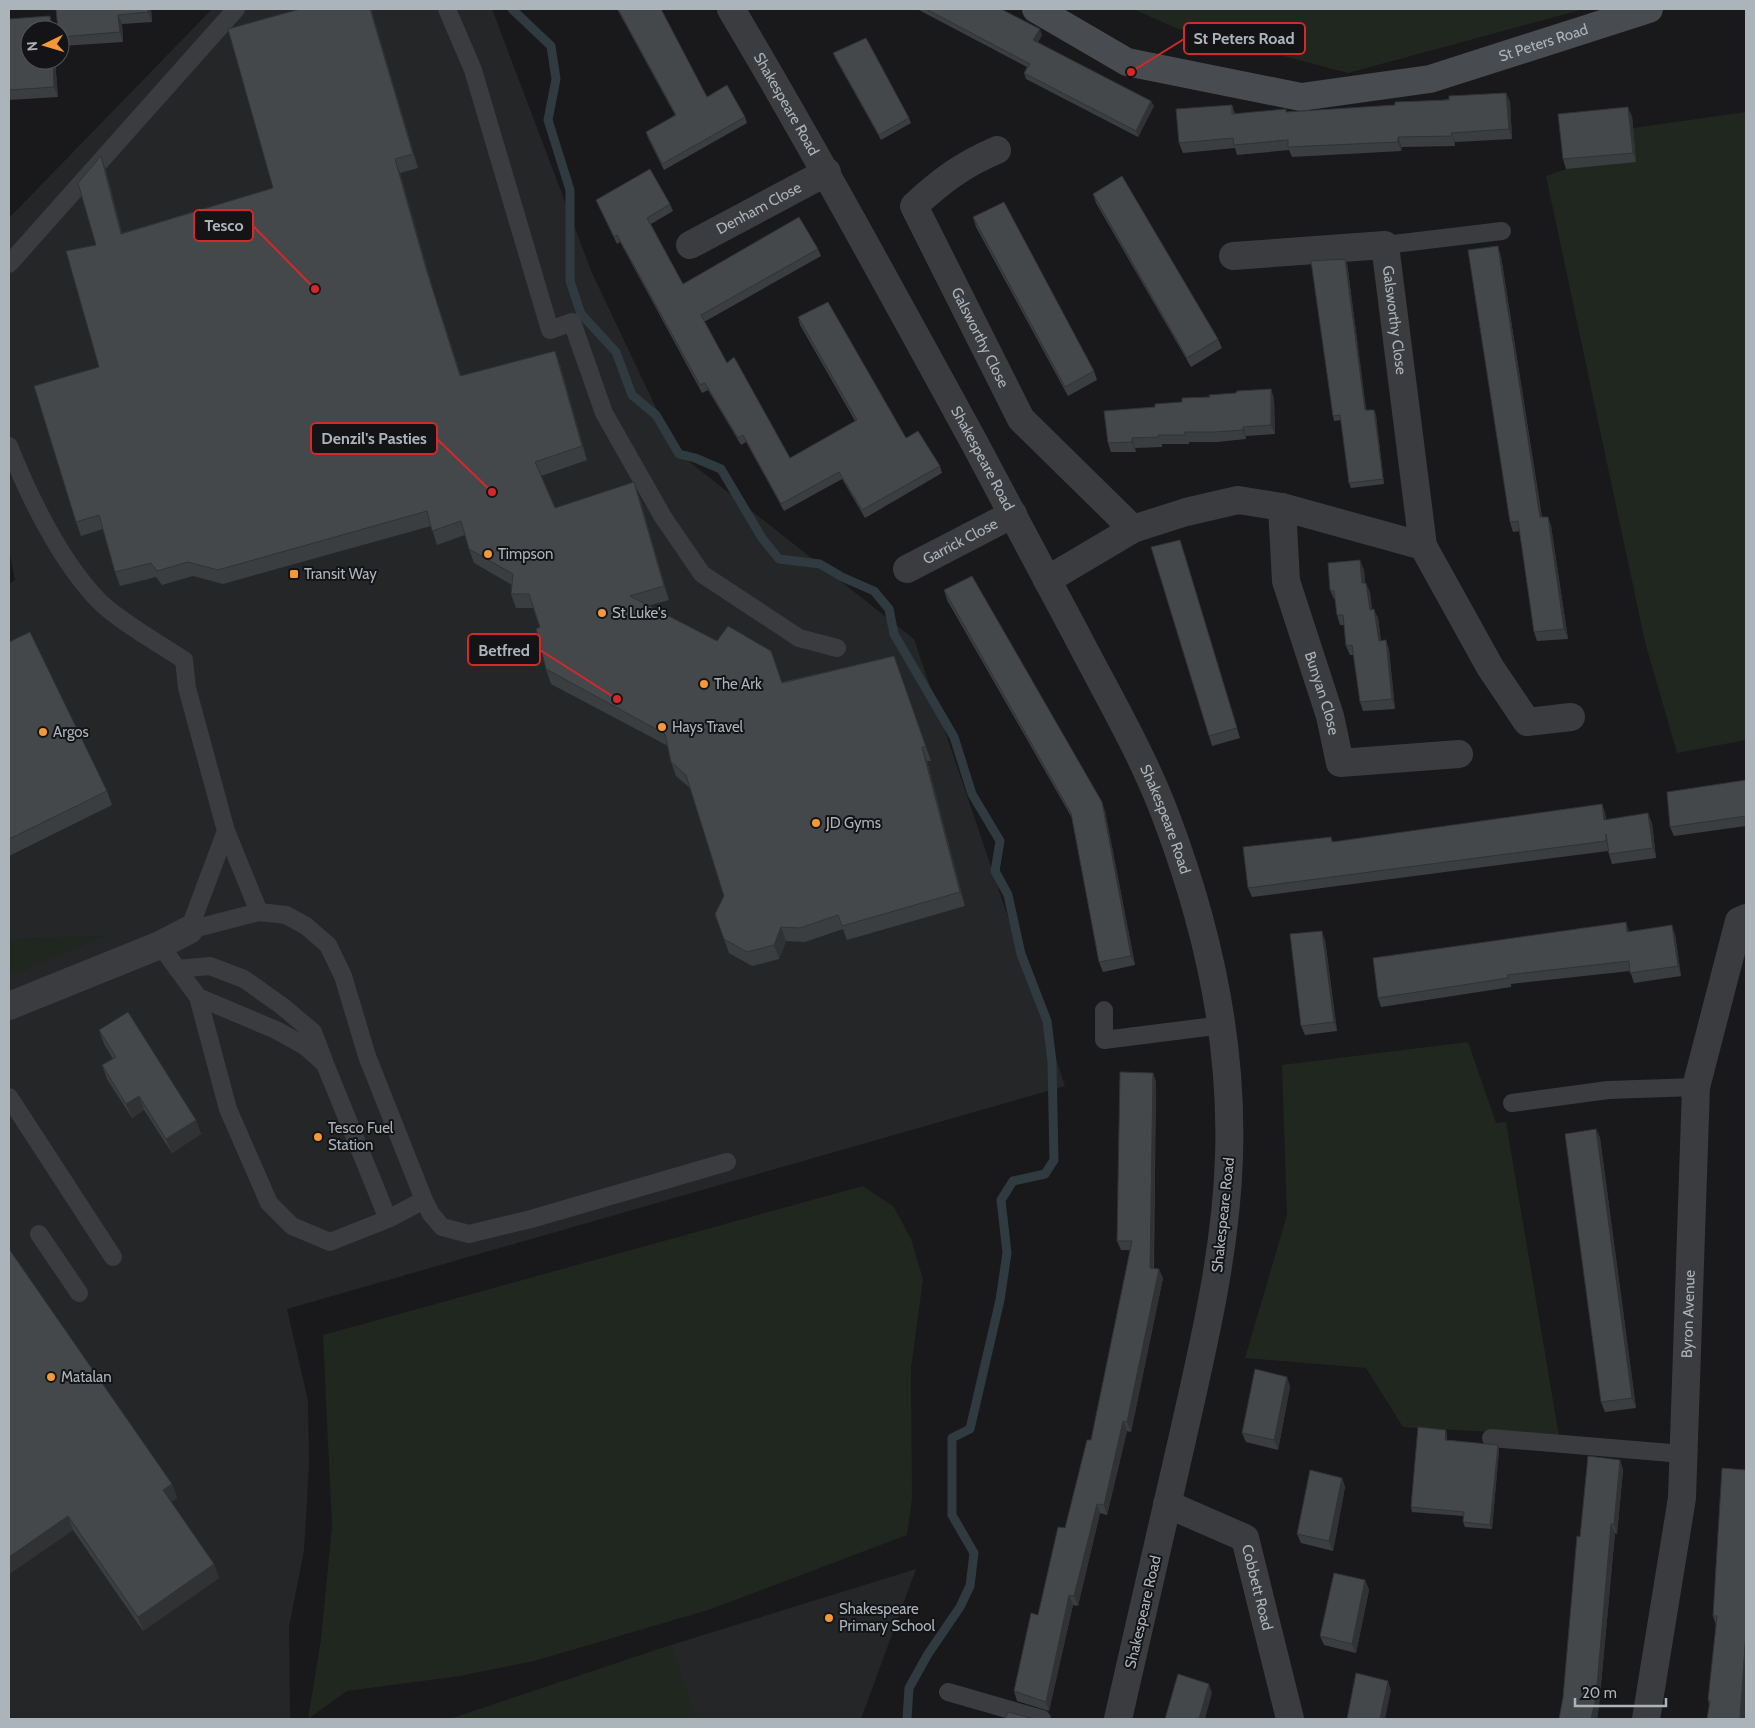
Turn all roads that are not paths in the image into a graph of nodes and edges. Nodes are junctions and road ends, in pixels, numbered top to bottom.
1 (236, 9) edge
2 (447, 9) edge
3 (731, 9) edge
4 (1036, 9) edge
5 (1650, 9) edge
6 (997, 150) dead end
7 (827, 172) junction
8 (1502, 231) dead end
9 (690, 244) dead end
10 (1385, 245) junction
11 (1233, 256) dead end
12 (9, 264) edge
13 (9, 446) edge
14 (1282, 507) junction
15 (1013, 514) junction
16 (1133, 528) junction
17 (1423, 546) junction
18 (906, 569) dead end
19 (1047, 580) junction
20 (837, 648) dead end
21 (1571, 717) dead end
22 (1459, 754) dead end
23 (226, 831) junction
24 (258, 912) junction
25 (1746, 918) edge
26 (189, 930) junction
27 (160, 945) junction
28 (177, 969) junction
29 (198, 997) junction
30 (9, 1006) edge
31 (1104, 1010) dead end
32 (1223, 1025) junction
33 (325, 1064) junction
34 (1696, 1087) junction
35 (9, 1097) edge
36 (1512, 1103) dead end
37 (727, 1162) dead end
38 (424, 1200) junction
39 (388, 1219) junction
40 (39, 1234) dead end
41 (113, 1258) dead end
42 (79, 1293) dead end
43 (1491, 1438) dead end
44 (1683, 1454) junction
45 (1167, 1504) junction
46 (948, 1692) dead end
47 (1042, 1719) edge
48 (1118, 1719) edge
49 (1290, 1719) edge
50 (1646, 1719) edge

1 - 12 lane
2 - 20 lane
3 - 7 street, Shakespeare Road
4 - 5 street, St Peters Road
6 - 16 street, Galsworthy Close
7 - 9 street, Denham Close
7 - 15 street, Shakespeare Road
8 - 10 lane
10 - 11 street, Galsworthy Close
10 - 17 street, Galsworthy Close
13 - 23 lane
14 - 16 street
14 - 17 street
14 - 22 street, Bunyan Close
15 - 18 street, Garrick Close
15 - 19 street, Shakespeare Road
16 - 19 street
17 - 21 street, Galsworthy Close
19 - 32 street, Shakespeare Road
23 - 24 lane
23 - 26 lane
24 - 26 lane
24 - 38 lane
25 - 34 street, Byron Avenue
26 - 27 street
27 - 28 lane
27 - 30 street
28 - 29 lane
28 - 33 lane
29 - 33 lane
29 - 39 lane
31 - 32 lane
32 - 45 street, Shakespeare Road
33 - 39 lane
34 - 36 lane
34 - 44 street, Byron Avenue
35 - 41 lane
37 - 38 lane
38 - 39 lane
40 - 42 lane
43 - 44 lane
44 - 50 street, Byron Avenue
45 - 48 street, Shakespeare Road
45 - 49 street, Cobbett Road
46 - 47 lane

